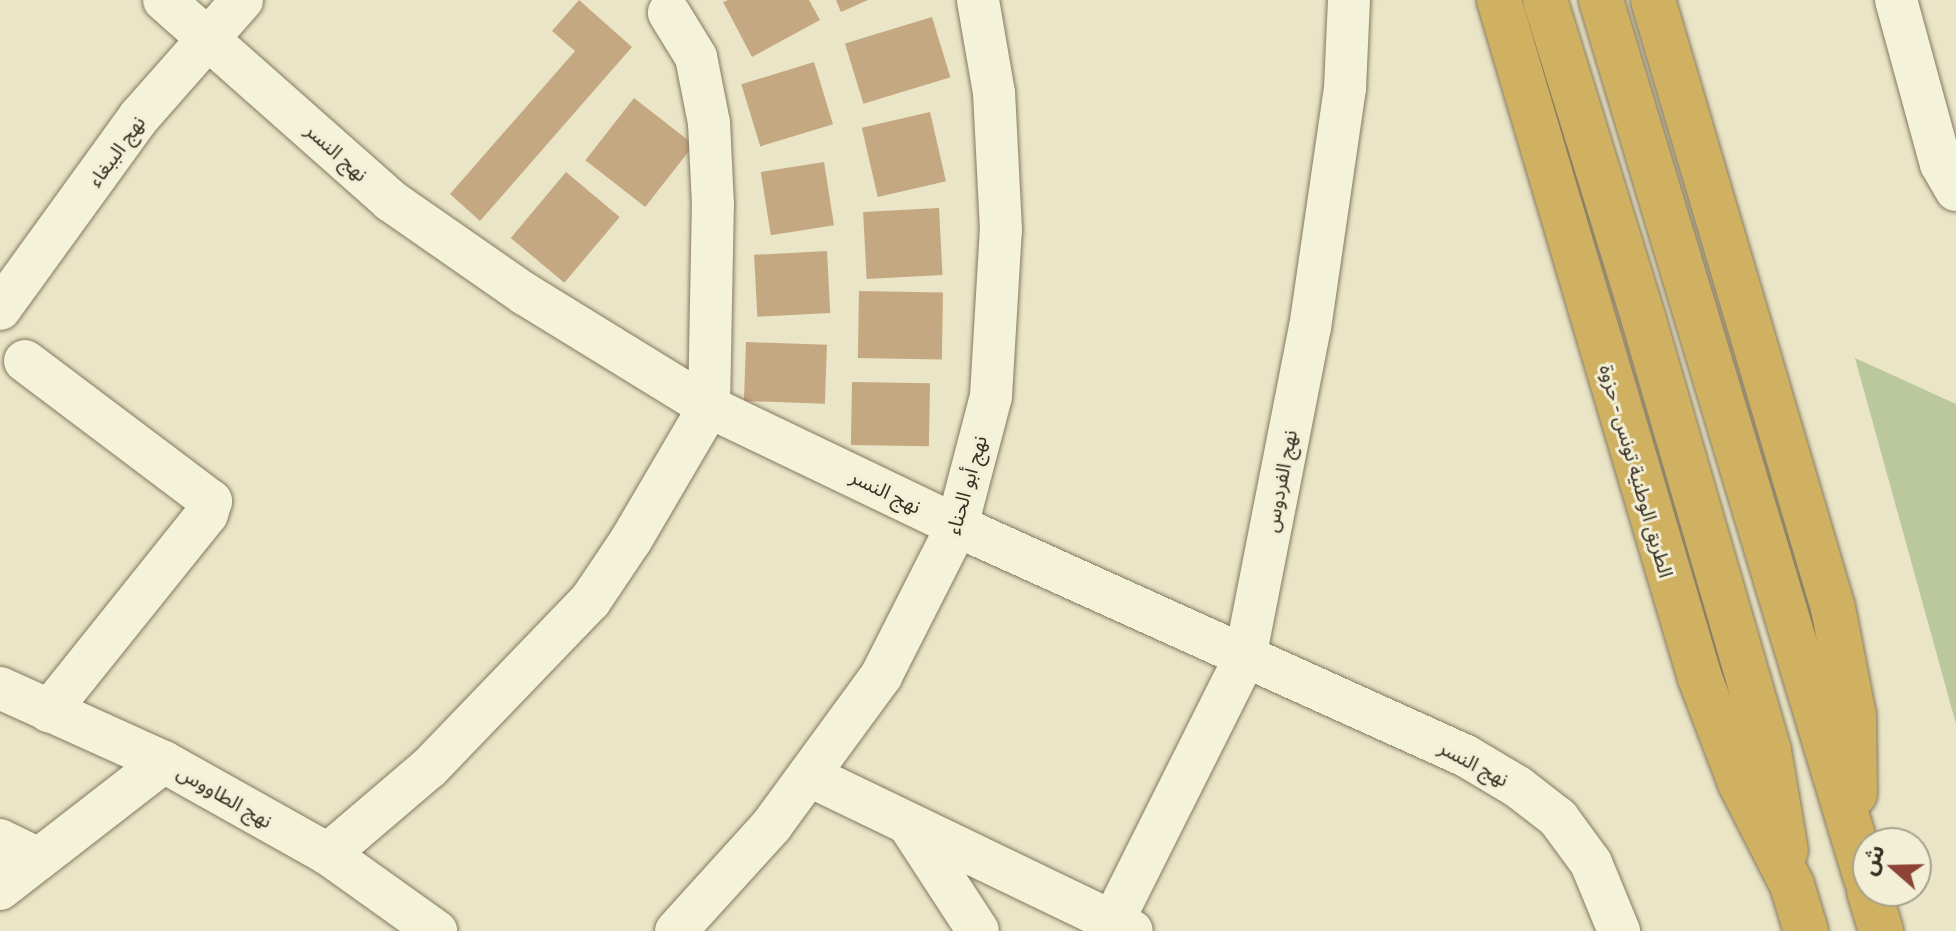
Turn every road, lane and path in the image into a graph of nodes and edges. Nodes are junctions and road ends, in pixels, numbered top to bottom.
1 (164, 0) edge
2 (242, 0) edge
3 (978, 0) edge
4 (1349, 0) edge
5 (1499, 0) edge
6 (1545, 0) edge
7 (1601, 0) edge
8 (1653, 0) edge
9 (1896, 0) edge
10 (669, 13) dead end
11 (208, 38) junction
12 (1956, 190) edge
13 (0, 309) edge
14 (25, 361) dead end
15 (709, 407) junction
16 (957, 526) junction
17 (1245, 658) junction
18 (0, 688) edge
19 (49, 711) junction
20 (164, 762) junction
21 (810, 776) junction
22 (909, 824) junction
23 (1859, 827) edge
24 (1852, 833) edge
25 (0, 840) edge
26 (328, 854) junction
27 (39, 859) junction
28 (1792, 885) junction
29 (0, 889) edge
30 (1874, 907) edge
31 (1117, 928) edge
32 (1616, 929) edge
33 (436, 931) edge
34 (676, 931) edge
35 (978, 931) edge
36 (1806, 931) edge
37 (1881, 931) edge

1 - 11 street, نهج النسر
2 - 11 street, نهج الببغاء
3 - 16 street, نهج أبو الحناء
4 - 17 street, نهج الفردوس
5 - 28 highway, الطريق الوطنية تونس - حزوة
6 - 28 highway
7 - 24 highway
8 - 23 highway
9 - 12 street
10 - 15 street
11 - 13 street, نهج الببغاء
11 - 15 street, نهج النسر
14 - 19 street
15 - 16 street, نهج النسر
15 - 26 street
16 - 17 street, نهج النسر
16 - 21 street, نهج أبو الحناء
17 - 31 street, نهج الفردوس
17 - 32 street, نهج النسر
18 - 19 street, نهج الطاووس
19 - 20 street, نهج الطاووس
20 - 26 street, نهج الطاووس
20 - 27 street
21 - 22 street
21 - 34 street, نهج أبو الحناء
22 - 31 street
22 - 35 street
25 - 27 street
26 - 33 street, نهج الطاووس
27 - 29 street
28 - 36 highway, الطريق الوطنية تونس - حزوة
30 - 37 highway

